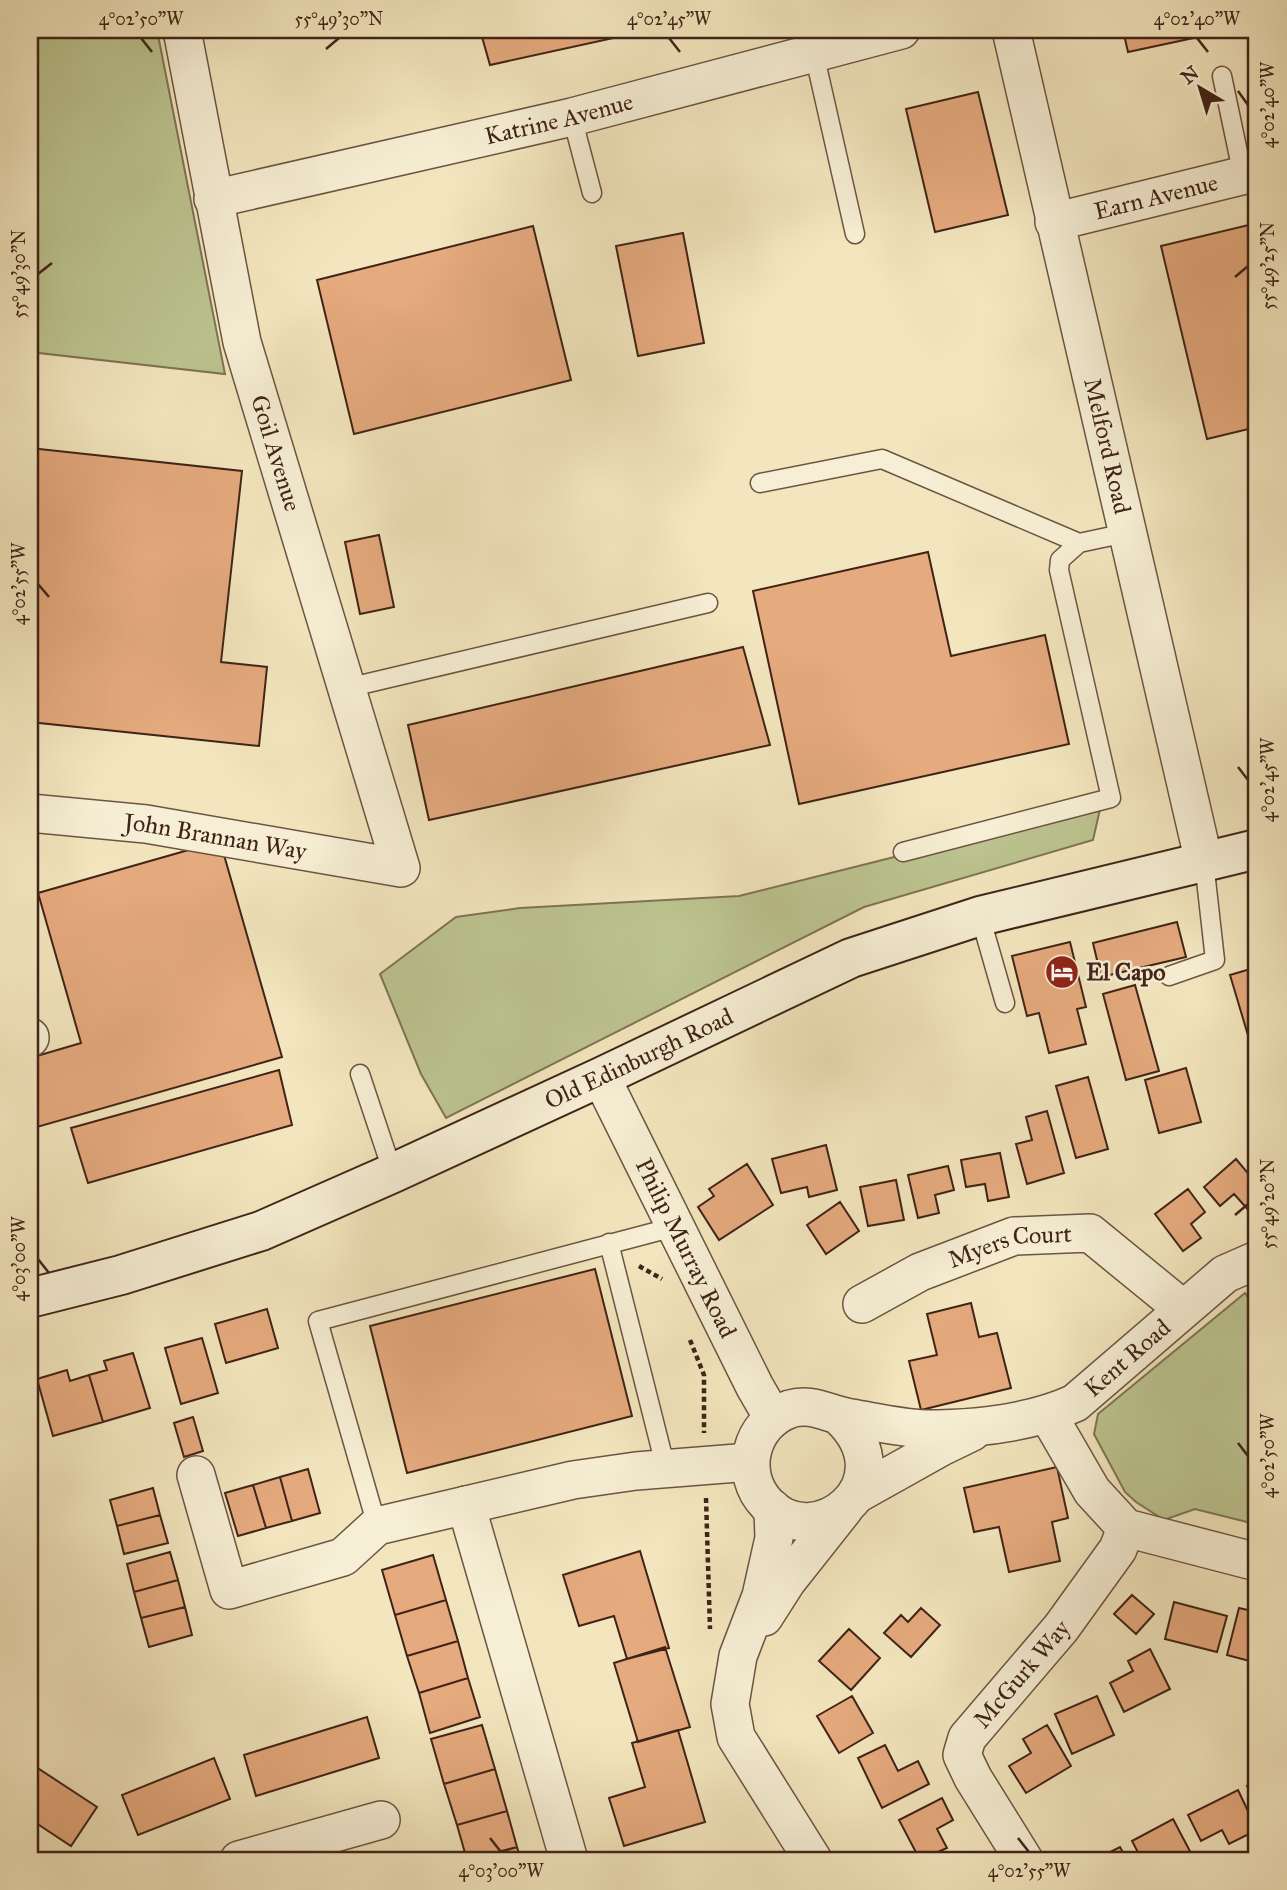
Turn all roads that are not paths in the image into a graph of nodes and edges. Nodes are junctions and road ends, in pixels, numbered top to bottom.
1 (182, 30) edge
2 (901, 30) edge
3 (1011, 30) edge
4 (814, 53) junction
5 (1222, 76) dead end
6 (572, 117) junction
7 (1250, 174) edge
8 (592, 193) dead end
9 (213, 198) junction
10 (1054, 222) junction
11 (855, 234) dead end
12 (760, 483) dead end
13 (1126, 533) junction
14 (1079, 543) junction
15 (708, 603) dead end
16 (347, 688) junction
17 (30, 813) edge
18 (1257, 849) edge
19 (903, 852) dead end
20 (1204, 862) junction
21 (401, 868) joint
22 (980, 916) junction
23 (1169, 976) dead end
24 (1005, 1003) dead end
25 (360, 1074) dead end
26 (601, 1077) junction
27 (393, 1173) junction
28 (674, 1227) junction
29 (609, 1243) junction
30 (1257, 1261) edge
31 (30, 1298) edge
32 (862, 1304) dead end
33 (1183, 1308) junction
34 (1048, 1415) junction
35 (840, 1417) junction
36 (773, 1418) junction
37 (986, 1426) junction
38 (750, 1462) junction
39 (666, 1469) junction
40 (196, 1475) dead end
41 (850, 1501) junction
42 (466, 1504) junction
43 (773, 1509) junction
44 (377, 1526) junction
45 (1126, 1528) junction
46 (1257, 1562) edge
47 (738, 1657) junction
48 (381, 1819) dead end
49 (239, 1860) edge
50 (569, 1860) edge
51 (813, 1860) edge
52 (1024, 1860) edge

1 - 9 street, Goil Avenue
2 - 4 street, Katrine Avenue
3 - 10 street, Melford Road
4 - 6 street, Katrine Avenue
4 - 11 lane
5 - 7 lane
6 - 8 lane
6 - 9 street, Katrine Avenue
7 - 10 street, Earn Avenue
9 - 16 street, Goil Avenue
10 - 13 street, Melford Road
12 - 14 lane
13 - 14 lane
13 - 20 street, Melford Road
14 - 19 lane
15 - 16 lane
16 - 21 street, Goil Avenue
17 - 21 street, John Brannan Way
18 - 20 main road, Old Edinburgh Road
20 - 22 main road, Old Edinburgh Road
20 - 23 lane
22 - 24 lane
22 - 26 main road, Old Edinburgh Road
25 - 27 lane
26 - 27 main road, Old Edinburgh Road
26 - 28 street, Philip Murray Road
27 - 31 main road, Old Edinburgh Road
28 - 29 lane
28 - 36 street, Philip Murray Road
29 - 39 lane
29 - 44 lane
30 - 33 street, Kent Road
32 - 33 street, Myers Court
33 - 34 street, Kent Road
34 - 37 street, Kent Road
34 - 45 street
35 - 36 street
35 - 37 street, Kent Road
35 - 41 street
36 - 38 street
37 - 41 street, Kent Road
38 - 39 street
38 - 43 street
39 - 42 street
40 - 44 street
41 - 43 street
41 - 47 street
42 - 44 street
42 - 50 street
43 - 47 street
45 - 46 street
45 - 52 street, McGurk Way
47 - 51 street
48 - 49 street

